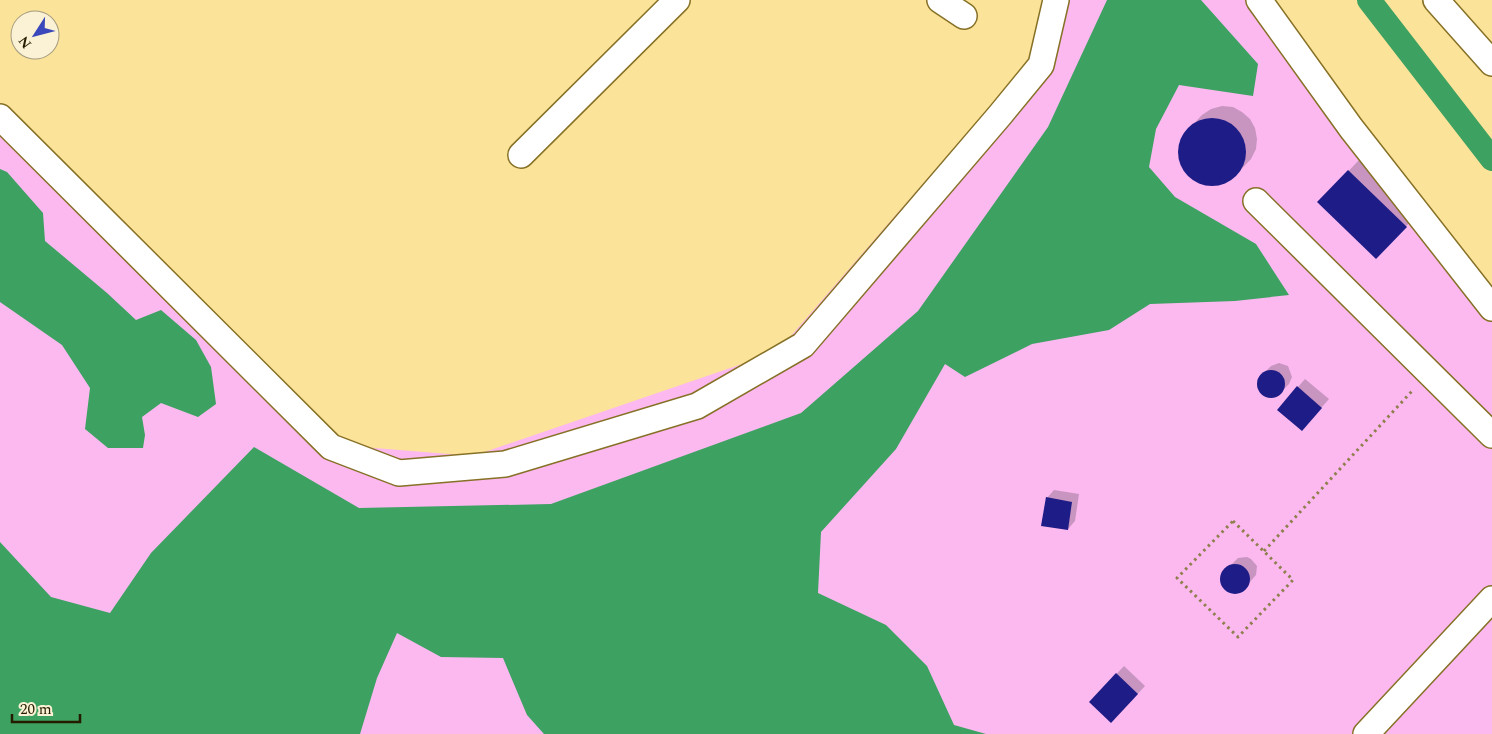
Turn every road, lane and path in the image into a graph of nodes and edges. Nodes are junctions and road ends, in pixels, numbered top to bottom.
1 (677, 0) edge
2 (940, 0) edge
3 (1056, 0) edge
4 (1259, 0) edge
5 (1436, 0) edge
6 (964, 16) dead end
7 (1492, 63) edge
8 (0, 117) edge
9 (521, 156) dead end
10 (1256, 201) dead end
11 (1492, 308) edge
12 (1429, 373) junction
13 (1492, 436) edge
14 (1264, 551) junction
15 (1492, 599) edge
16 (1366, 734) edge

1 - 9 street
2 - 6 street
3 - 8 street
4 - 11 street
5 - 7 street
10 - 12 street
12 - 13 street
12 - 14 path
14 - 14 path
15 - 16 street

